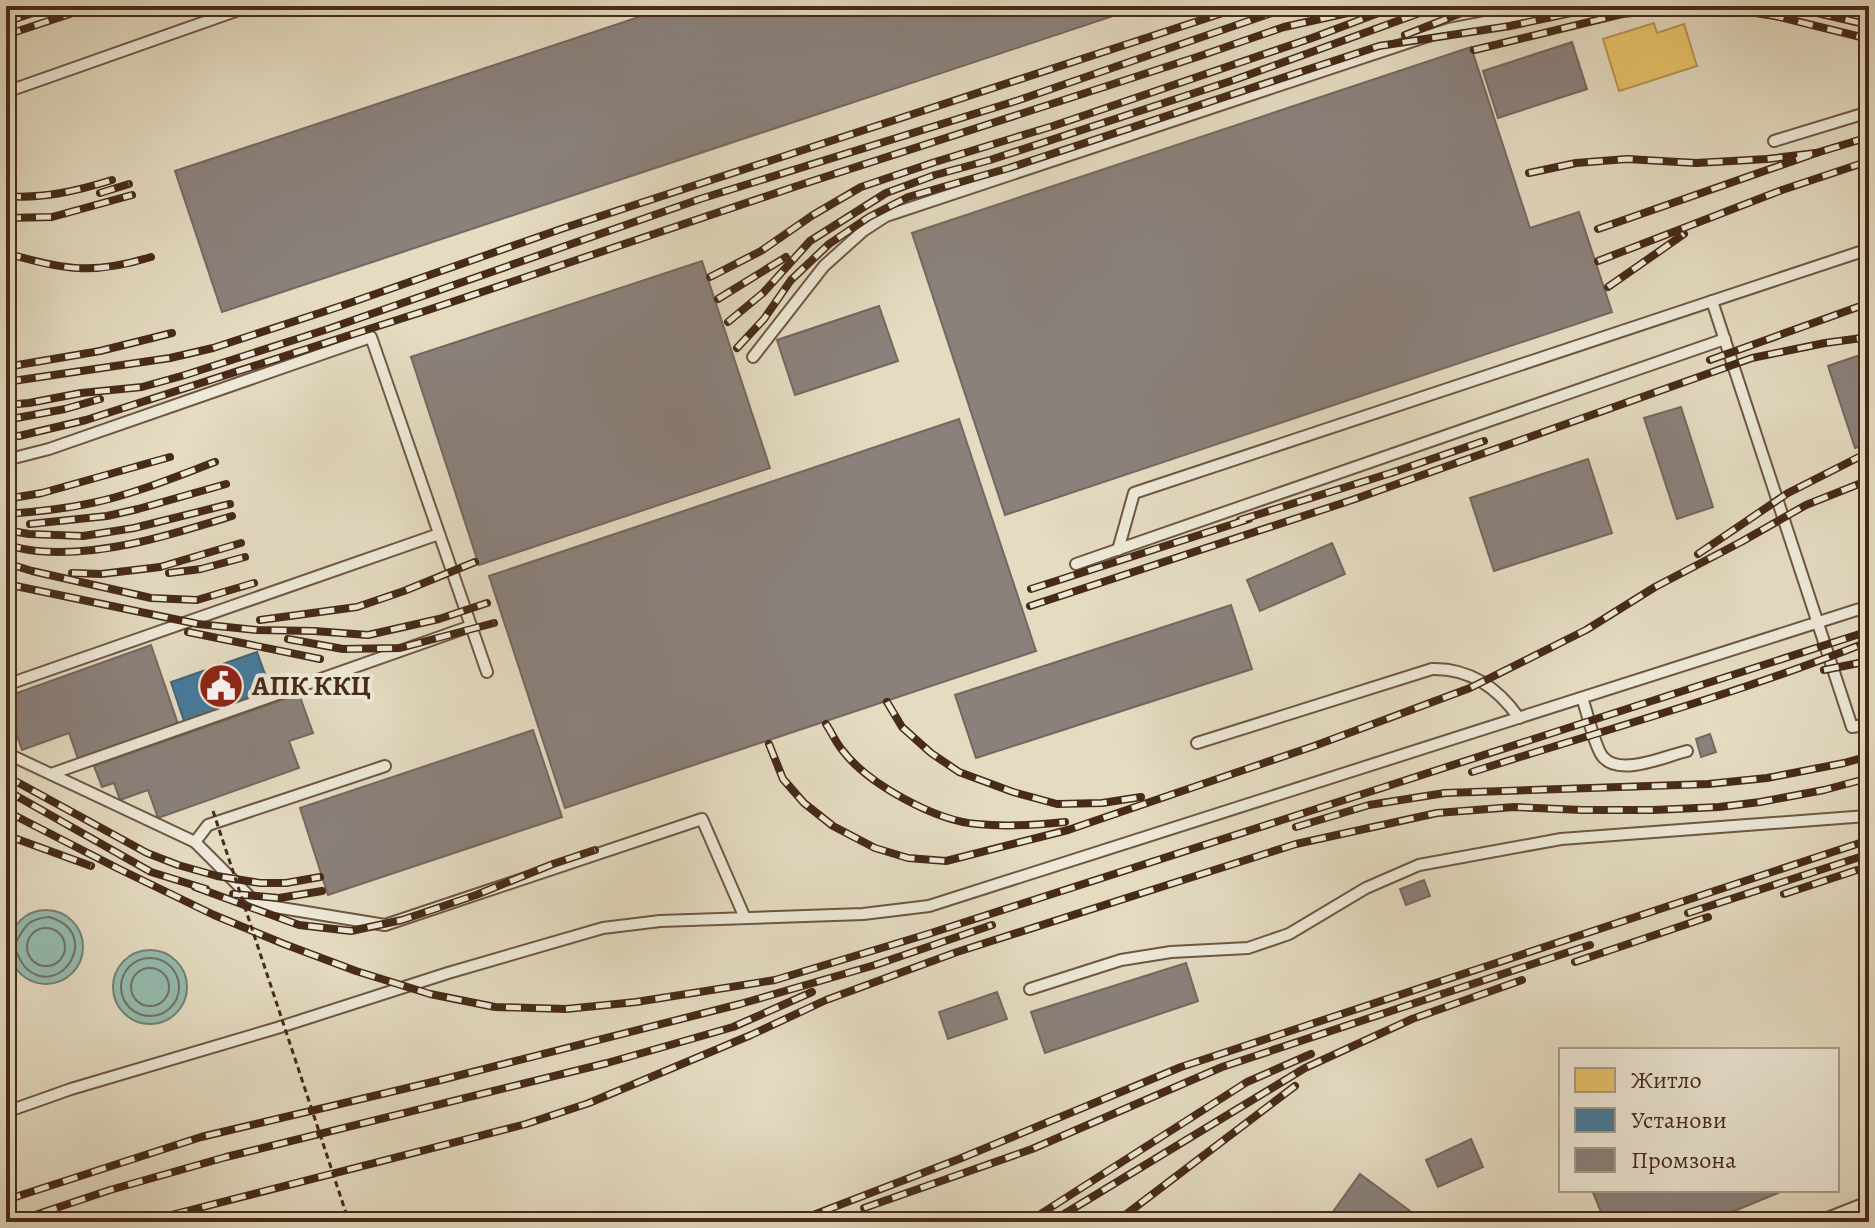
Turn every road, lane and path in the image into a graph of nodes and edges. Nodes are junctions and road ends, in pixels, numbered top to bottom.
1 (75, 6) edge
2 (250, 6) edge
3 (1567, 6) edge
4 (6, 29) edge
5 (6, 92) edge
6 (1869, 112) edge
7 (1774, 141) dead end
8 (1869, 249) edge
9 (1712, 301) junction
10 (1725, 339) junction
11 (753, 357) dead end
12 (6, 460) edge
13 (439, 534) junction
14 (1118, 550) junction
15 (1076, 564) dead end
16 (1869, 606) edge
17 (1818, 623) junction
18 (471, 626) junction
19 (487, 672) dead end
20 (6, 685) edge
21 (1582, 698) junction
22 (1519, 718) junction
23 (1869, 724) edge
24 (1197, 743) dead end
25 (1687, 751) dead end
26 (6, 753) edge
27 (385, 766) dead end
28 (51, 774) junction
29 (213, 811) dead end
30 (1869, 827) edge
31 (195, 842) junction
32 (745, 918) junction
33 (1030, 989) dead end
34 (6, 1112) edge
35 (1869, 1207) edge
36 (349, 1222) edge
37 (1831, 1222) edge

1 - 4 lane
2 - 5 lane
3 - 11 lane
6 - 7 lane
8 - 9 lane
9 - 10 lane
9 - 14 lane
10 - 14 lane
10 - 17 lane
12 - 13 lane
13 - 18 lane
13 - 20 lane
14 - 15 lane
16 - 17 lane
17 - 21 lane
17 - 23 lane
18 - 19 lane
18 - 28 lane
21 - 22 lane
21 - 25 lane
22 - 24 lane
22 - 32 lane
26 - 28 lane
27 - 31 lane
28 - 31 lane
29 - 36 path, bridge
30 - 33 lane
31 - 32 lane
32 - 34 lane
35 - 37 street

